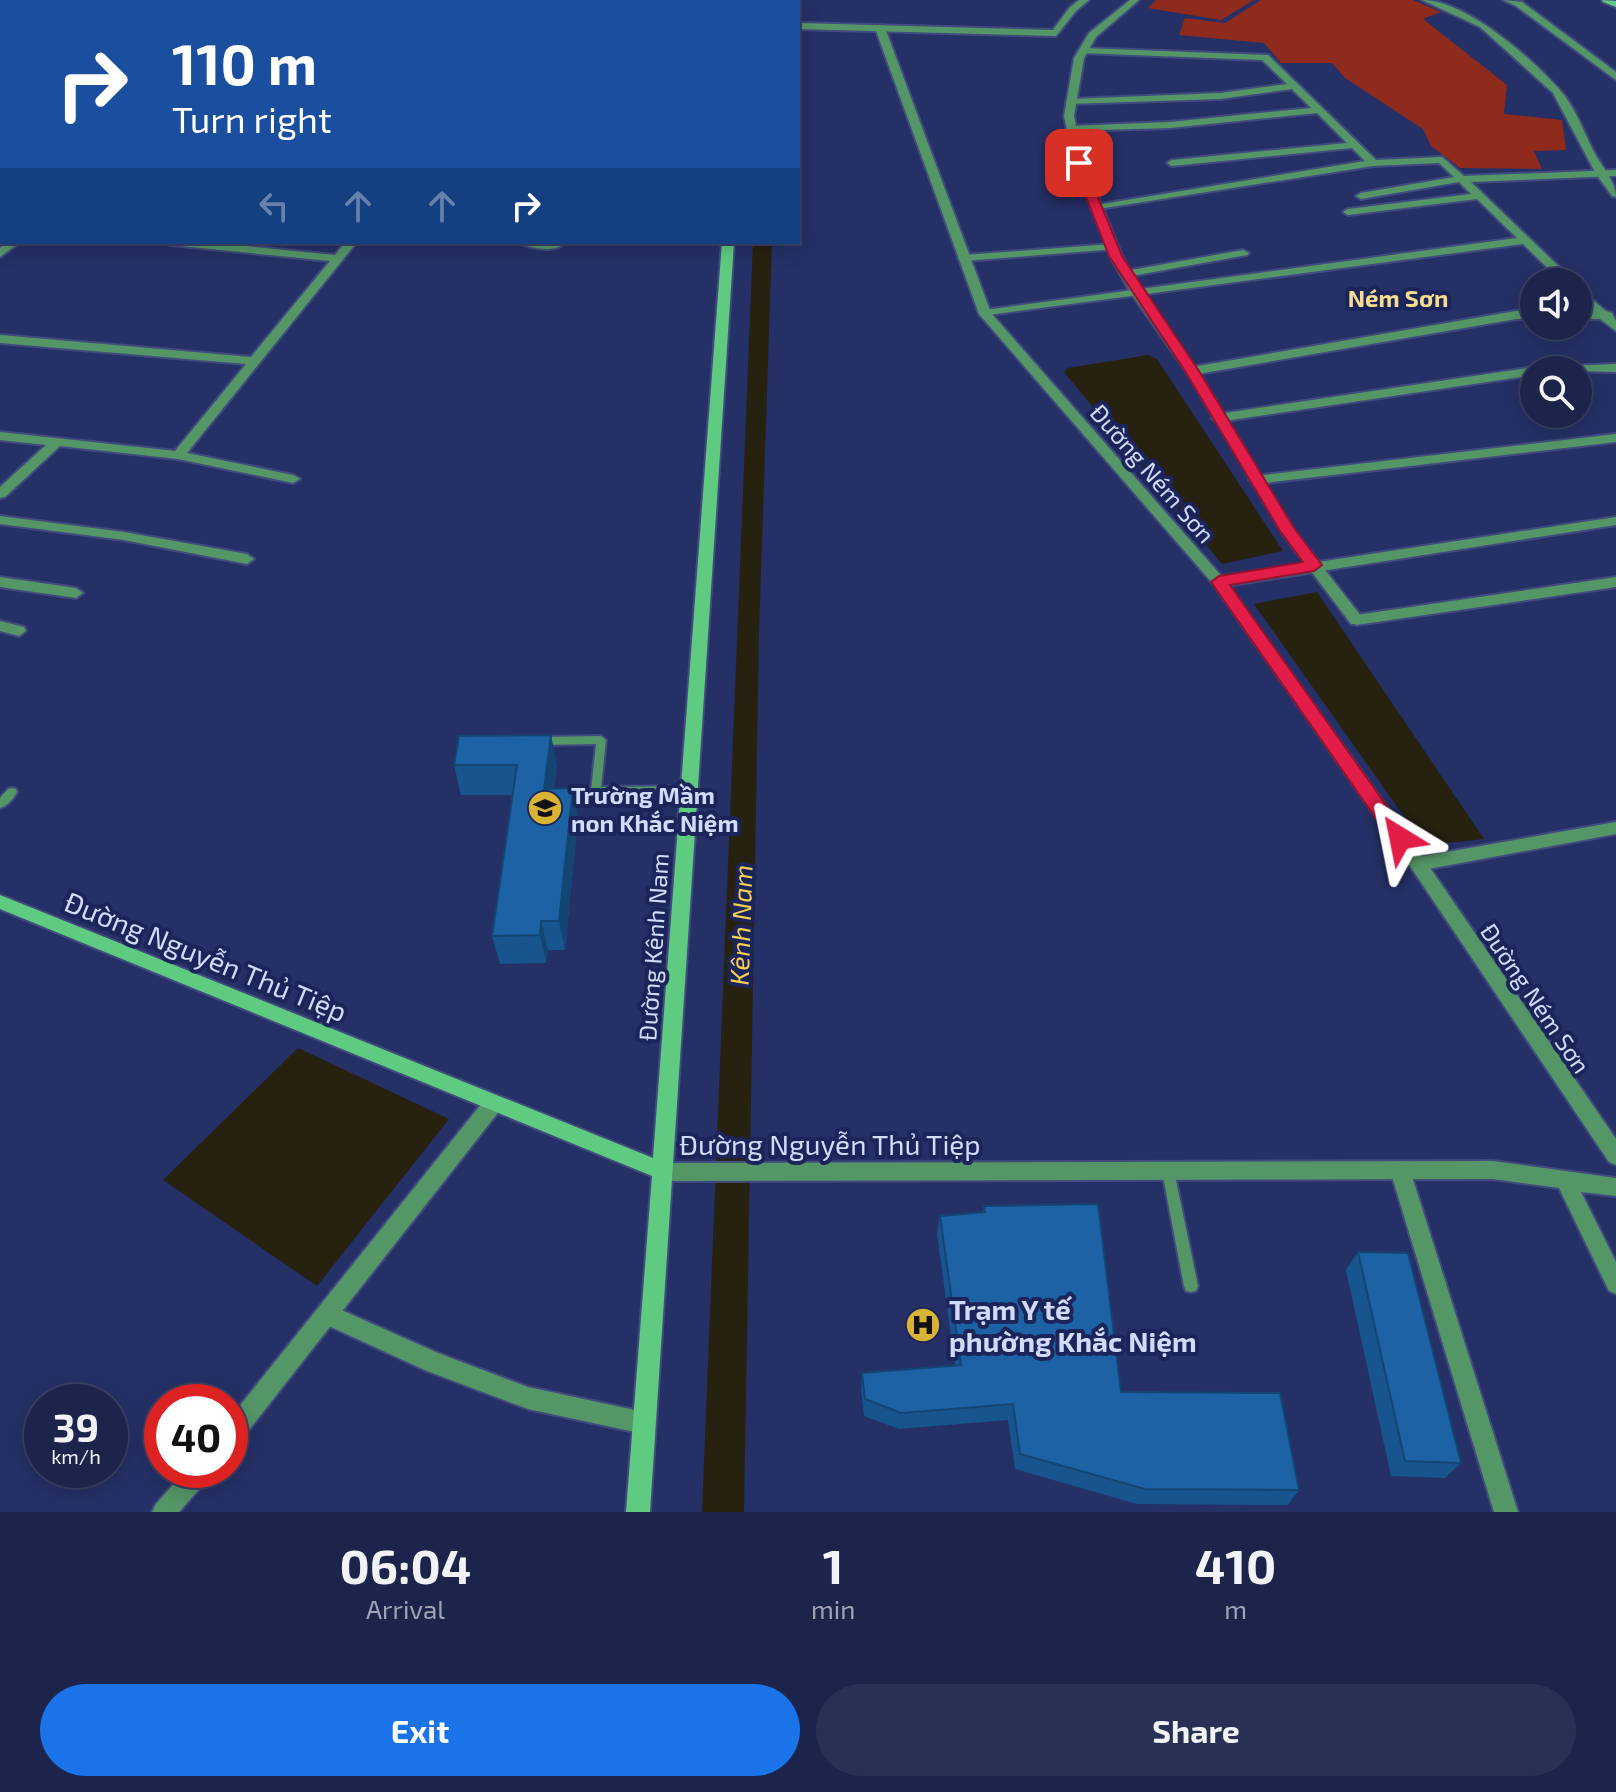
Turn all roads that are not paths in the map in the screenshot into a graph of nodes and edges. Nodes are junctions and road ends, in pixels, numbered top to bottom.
1 (1085, 0) edge
2 (1135, 0) edge
3 (1426, 0) edge
4 (1507, 0) edge
5 (1606, 0) edge
6 (1616, 4) edge
7 (800, 26) edge
8 (880, 28) junction
9 (1083, 51) junction
10 (1616, 77) edge
11 (1293, 86) junction
12 (1071, 102) junction
13 (1318, 110) junction
14 (1071, 129) junction
15 (1355, 145) junction
16 (1172, 163) dead end
17 (1373, 163) junction
18 (1616, 173) edge
19 (1601, 174) junction
20 (1461, 179) junction
21 (1616, 194) edge
22 (1361, 196) dead end
23 (1479, 196) junction
24 (1096, 208) junction
25 (1348, 212) dead end
26 (1524, 240) junction
27 (191, 244) edge
28 (349, 244) edge
29 (540, 244) edge
30 (728, 244) edge
31 (555, 246) dead end
32 (1112, 247) junction
33 (1243, 253) dead end
34 (336, 258) junction
35 (964, 258) junction
36 (1554, 268) edge
37 (1126, 274) junction
38 (1137, 293) junction
39 (1592, 302) edge
40 (985, 314) junction
41 (1520, 315) edge
42 (1610, 315) edge
43 (1616, 327) edge
44 (0, 339) edge
45 (255, 361) junction
46 (1616, 368) edge
47 (1592, 369) edge
48 (1192, 371) junction
49 (1520, 373) edge
50 (1218, 418) junction
51 (0, 436) edge
52 (1616, 438) edge
53 (57, 442) junction
54 (178, 455) junction
55 (293, 479) dead end
56 (1256, 480) junction
57 (0, 494) edge
58 (0, 520) edge
59 (1616, 521) edge
60 (247, 559) dead end
61 (1314, 565) junction
62 (0, 582) edge
63 (1219, 582) junction
64 (1616, 582) edge
65 (76, 593) dead end
66 (0, 626) edge
67 (19, 631) dead end
68 (527, 741) edge
69 (689, 790) junction
70 (12, 792) dead end
71 (0, 804) edge
72 (1616, 828) edge
73 (1418, 864) junction
74 (0, 902) edge
75 (493, 1104) junction
76 (1616, 1156) edge
77 (1400, 1170) junction
78 (1168, 1171) junction
79 (662, 1172) junction
80 (1565, 1180) junction
81 (1616, 1187) edge
82 (1616, 1284) edge
83 (1191, 1286) dead end
84 (328, 1315) junction
85 (248, 1414) edge
86 (644, 1423) junction
87 (185, 1488) edge
88 (164, 1512) edge
89 (638, 1512) edge
90 (1506, 1512) edge

1 - 8 street
2 - 9 street
3 - 19 street
4 - 10 street
5 - 6 main road
7 - 8 street
8 - 35 street, Đường Ném Sơn
9 - 11 street
9 - 12 street
11 - 12 street
11 - 13 street
12 - 14 street
13 - 14 street
13 - 15 street
14 - 24 street
15 - 16 street
15 - 17 street
17 - 20 street
17 - 24 street
18 - 19 street
19 - 20 street
19 - 21 street
20 - 22 street
20 - 23 street
23 - 25 street
23 - 26 street
24 - 32 street
26 - 36 street
26 - 38 street
27 - 34 street
28 - 34 street
29 - 31 street
30 - 69 main road, Đường Kênh Nam
32 - 35 street
32 - 37 street
33 - 37 street
34 - 45 street
35 - 40 street, Đường Ném Sơn
37 - 38 street
38 - 40 street
38 - 48 street
39 - 42 street
40 - 63 street, Đường Ném Sơn
41 - 48 street
42 - 43 street
44 - 45 street
45 - 54 street
46 - 47 street
48 - 50 street
49 - 50 street
50 - 56 street
51 - 53 street
52 - 56 street
53 - 54 street
53 - 57 street
54 - 55 street
56 - 61 street
58 - 60 street
59 - 61 street
61 - 63 street
61 - 64 street
62 - 65 street
63 - 73 street, Đường Ném Sơn
66 - 67 street
68 - 69 lane
69 - 79 main road, Đường Kênh Nam
70 - 71 lane
72 - 73 street
73 - 76 street, Đường Ném Sơn
74 - 75 main road, Đường Nguyễn Thủ Tiệp
75 - 79 main road, Đường Nguyễn Thủ Tiệp
75 - 84 street
77 - 78 street, Đường Nguyễn Thủ Tiệp
77 - 80 street, Đường Nguyễn Thủ Tiệp
77 - 90 street
78 - 79 street, Đường Nguyễn Thủ Tiệp
78 - 83 lane
79 - 86 main road, Đường Kênh Nam
80 - 81 street, Đường Nguyễn Thủ Tiệp
80 - 82 street
84 - 85 street
84 - 86 street
86 - 89 main road, Đường Kênh Nam
87 - 88 street

